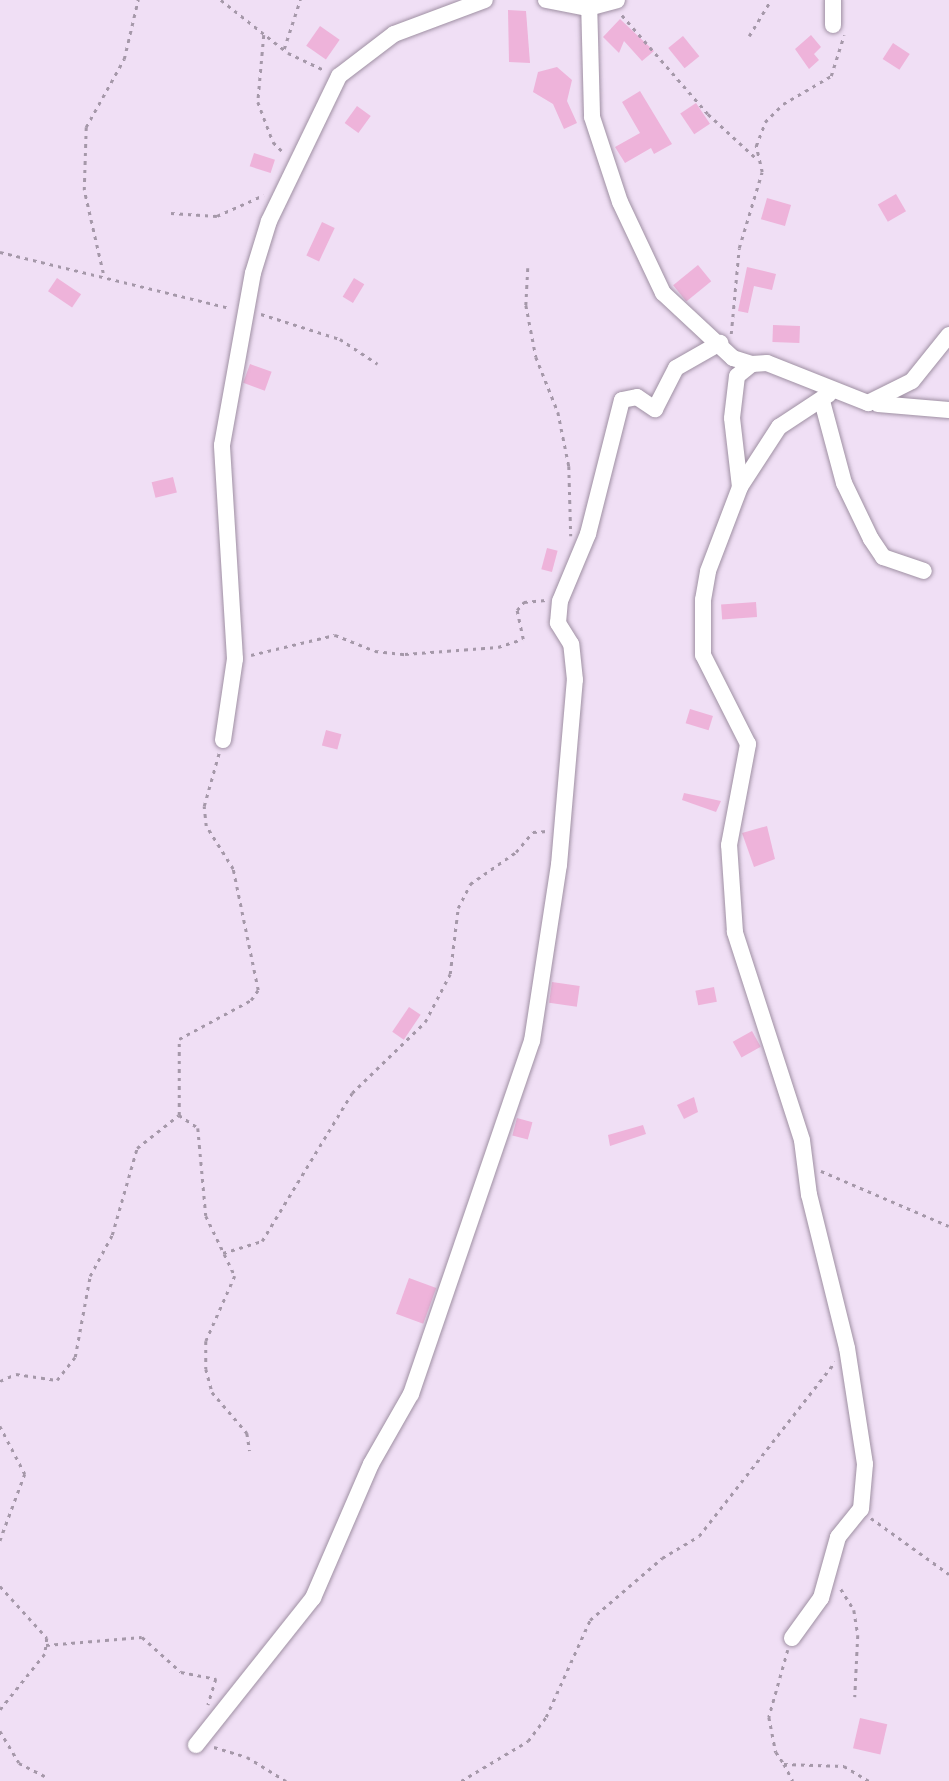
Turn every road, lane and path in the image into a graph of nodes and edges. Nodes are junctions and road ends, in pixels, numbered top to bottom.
1 (138, 0) edge
2 (220, 0) edge
3 (300, 0) edge
4 (485, 0) edge
5 (545, 0) edge
6 (771, 0) edge
7 (833, 0) edge
8 (588, 4) edge
9 (615, 6) edge
10 (839, 28) joint
11 (264, 35) junction
12 (749, 36) dead end
13 (284, 49) junction
14 (339, 76) junction
15 (758, 160) junction
16 (297, 164) junction
17 (281, 192) junction
18 (171, 212) dead end
19 (0, 252) edge
20 (528, 268) dead end
21 (103, 274) junction
22 (247, 312) junction
23 (949, 335) edge
24 (720, 343) junction
25 (733, 358) junction
26 (378, 364) dead end
27 (752, 364) junction
28 (828, 396) junction
29 (869, 403) junction
30 (949, 410) edge
31 (740, 487) junction
32 (578, 551) junction
33 (924, 571) dead end
34 (560, 601) junction
35 (235, 659) junction
36 (223, 740) joint
37 (558, 832) junction
38 (179, 1115) junction
39 (805, 1163) junction
40 (949, 1226) edge
41 (223, 1253) junction
42 (847, 1348) junction
43 (0, 1381) edge
44 (0, 1426) edge
45 (250, 1451) dead end
46 (861, 1509) junction
47 (0, 1541) edge
48 (826, 1571) junction
49 (949, 1574) edge
50 (0, 1586) edge
51 (792, 1637) joint
52 (46, 1645) junction
53 (855, 1697) dead end
54 (0, 1710) edge
55 (204, 1718) dead end
56 (0, 1731) edge
57 (196, 1745) joint
58 (784, 1764) junction
59 (46, 1776) dead end
60 (286, 1781) edge
61 (461, 1781) edge
62 (793, 1781) edge
63 (869, 1781) edge

1 - 21 path
2 - 11 path
3 - 13 path
4 - 14 street
5 - 8 street
6 - 12 path
7 - 10 street
8 - 9 street
8 - 24 street
9 - 15 path
10 - 15 path
11 - 13 path
11 - 16 path
13 - 14 path
14 - 16 street
15 - 25 path
16 - 17 street
17 - 18 path
17 - 22 street
19 - 21 path
20 - 32 path
21 - 22 path
22 - 26 path
22 - 35 street
23 - 29 street
24 - 25 street
24 - 32 street
25 - 27 street
27 - 28 street
27 - 31 street
28 - 29 street
28 - 31 street
28 - 33 street
29 - 30 street
31 - 39 street
32 - 34 street
34 - 35 path
34 - 37 street
35 - 36 street
36 - 38 path
37 - 41 path
37 - 57 street
38 - 41 path
38 - 43 path
39 - 40 path
39 - 42 street
41 - 45 path
42 - 46 street
42 - 61 path
44 - 47 path
46 - 48 street
46 - 49 path
48 - 51 street
48 - 53 path
50 - 52 path
51 - 58 path
52 - 54 path
52 - 55 path
56 - 59 path
57 - 60 path
58 - 62 path
58 - 63 path

